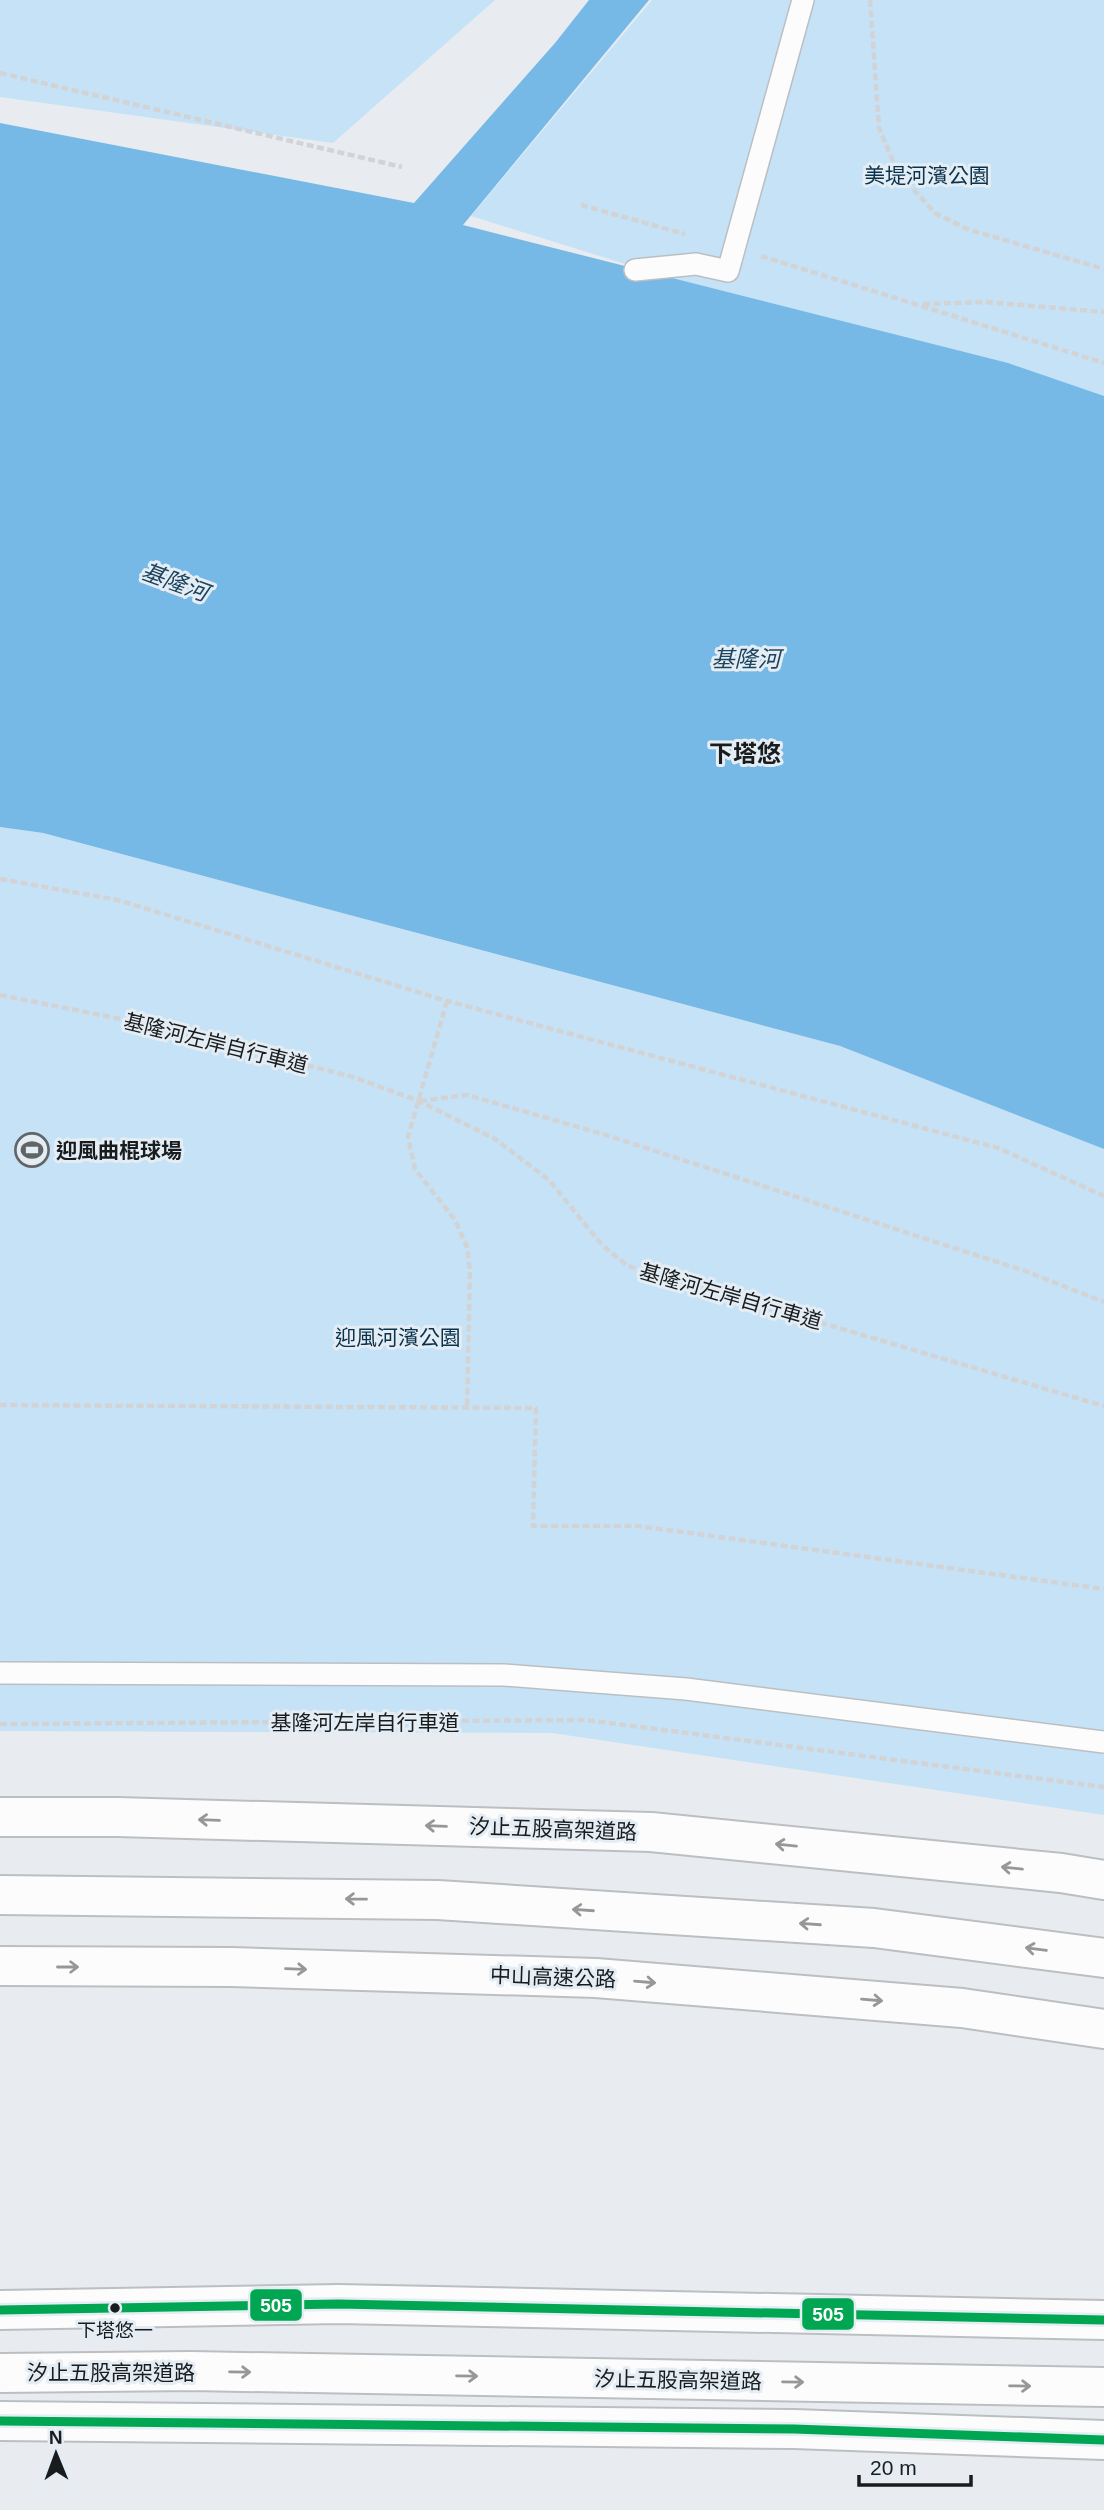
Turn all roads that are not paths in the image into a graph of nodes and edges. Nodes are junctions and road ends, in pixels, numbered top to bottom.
1 (803, 0) edge
2 (635, 270) dead end
3 (0, 1673) edge
4 (1104, 1742) edge
5 (0, 1817) edge
6 (1104, 1880) edge
7 (0, 1895) edge
8 (1104, 1958) edge
9 (0, 1966) edge
10 (1104, 2029) edge
11 (0, 2310) edge
12 (1104, 2320) edge
13 (0, 2373) edge
14 (1104, 2387) edge
15 (0, 2421) edge
16 (1104, 2440) edge

1 - 2 lane
3 - 4 lane
6 -> 5 main road, 汐止五股高架道路
8 -> 7 main road
9 -> 10 main road, 中山高速公路
11 - 12 main road
13 -> 14 main road, 汐止五股高架道路
15 - 16 main road

